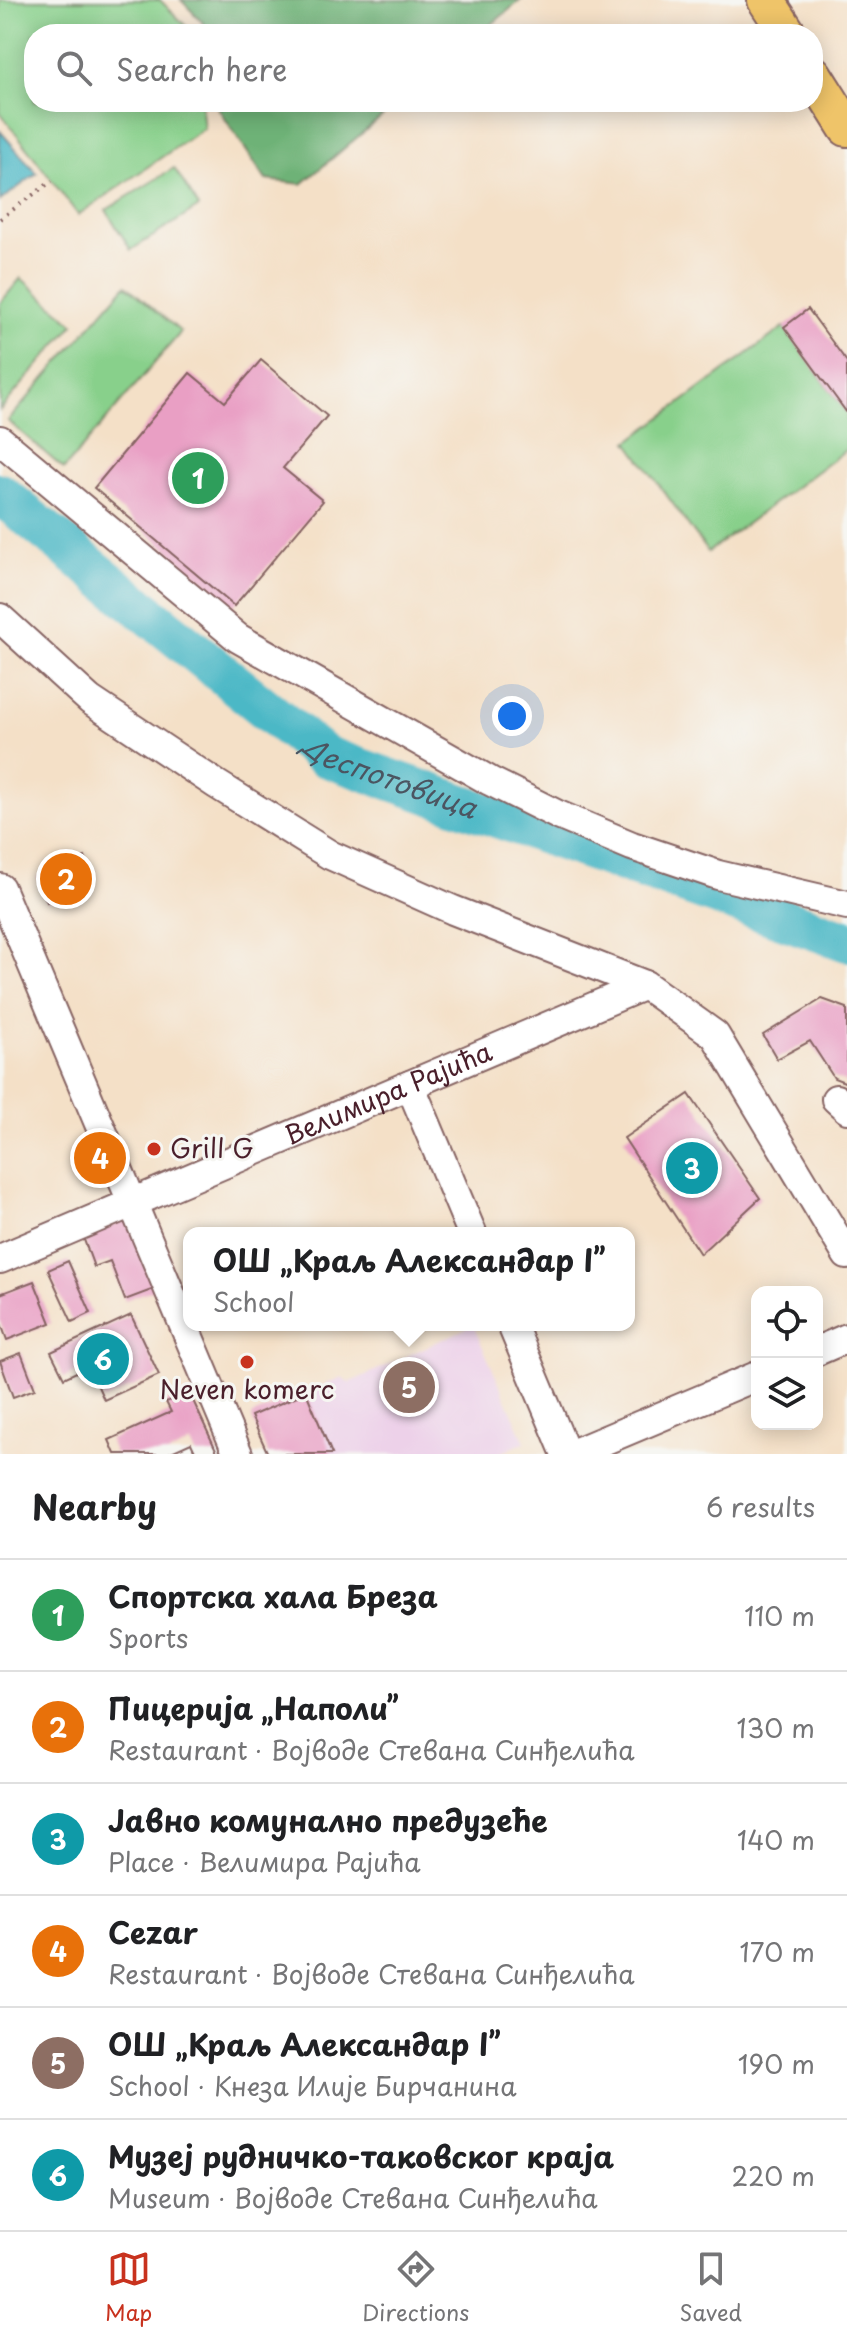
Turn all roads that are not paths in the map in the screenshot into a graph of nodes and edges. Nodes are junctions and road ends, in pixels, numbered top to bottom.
1 (766, 0) edge
2 (782, 24) edge
3 (823, 90) edge
4 (847, 128) edge
5 (0, 440) edge
6 (0, 618) edge
7 (0, 888) edge
8 (847, 905) edge
9 (645, 985) junction
10 (410, 1085) junction
11 (132, 1203) junction
12 (469, 1227) edge
13 (847, 1255) edge
14 (0, 1259) edge
15 (183, 1324) edge
16 (186, 1331) edge
17 (515, 1331) edge
18 (847, 1338) edge
19 (823, 1348) edge
20 (751, 1378) edge
21 (238, 1454) edge
22 (569, 1454) edge

1 - 2 main road
3 - 4 main road
5 - 8 street
6 - 9 street
7 - 11 street
9 - 10 street, Велимира Рајића
9 - 13 street
10 - 11 street, Велимира Рајића
10 - 12 street
11 - 14 street, Велимира Рајића
11 - 15 street
16 - 21 street
17 - 22 street
18 - 19 street
20 - 22 street

